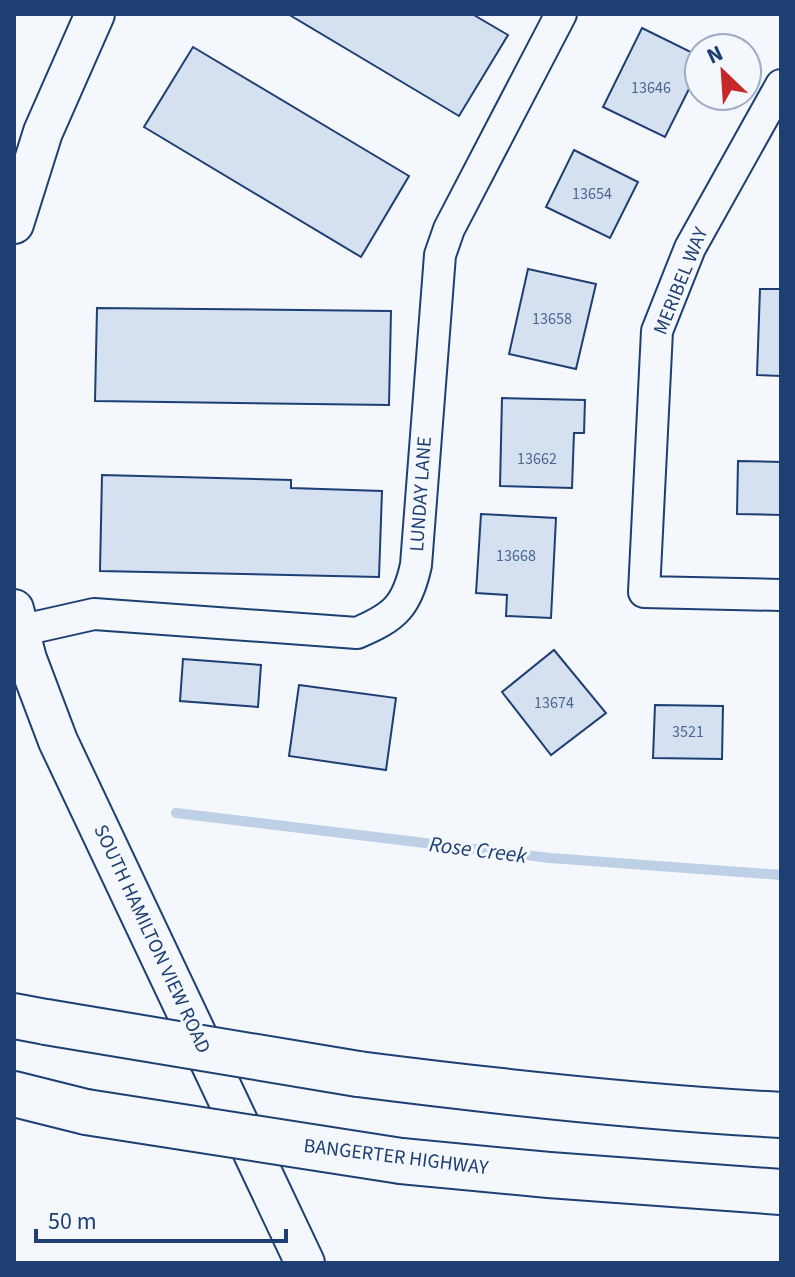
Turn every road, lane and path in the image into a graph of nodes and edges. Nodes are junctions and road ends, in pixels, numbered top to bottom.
1 (95, 14) edge
2 (561, 14) edge
3 (781, 85) edge
4 (14, 224) edge
5 (781, 595) edge
6 (15, 624) edge
7 (30, 1019) edge
8 (14, 1094) edge
9 (781, 1115) edge
10 (781, 1192) edge
11 (305, 1263) edge

1 - 4 street
2 - 6 street, LUNDAY LANE
3 - 5 street, MERIBEL WAY
6 - 11 street, SOUTH HAMILTON VIEW ROAD
7 - 9 highway, bridge
8 - 10 highway, BANGERTER HIGHWAY, bridge

